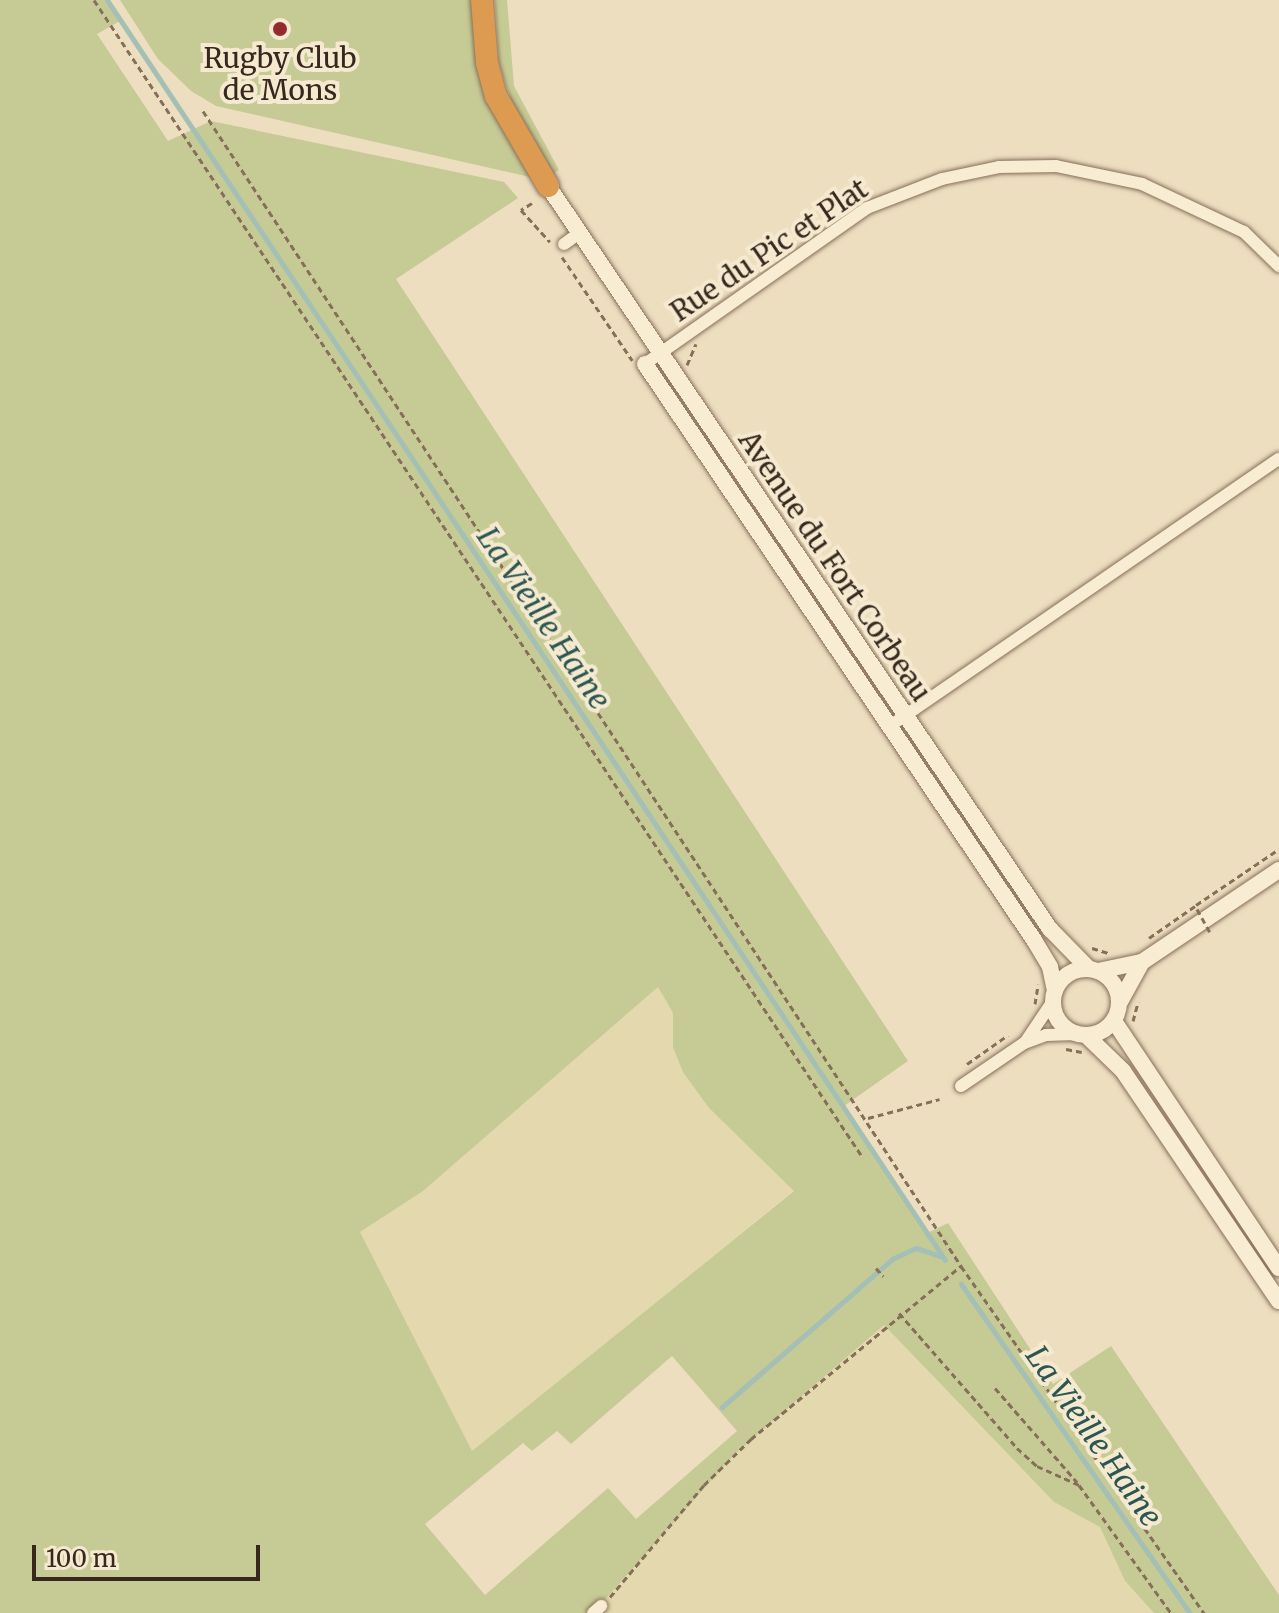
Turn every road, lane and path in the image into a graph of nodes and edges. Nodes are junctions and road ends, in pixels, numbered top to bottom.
1 (94, 0) edge
2 (482, 0) edge
3 (203, 111) dead end
4 (548, 186) joint
5 (579, 233) junction
6 (564, 244) dead end
7 (1279, 266) edge
8 (660, 353) junction
9 (645, 364) joint
10 (1279, 459) edge
11 (905, 714) junction
12 (890, 726) junction
13 (1279, 849) edge
14 (1279, 870) edge
15 (1211, 934) dead end
16 (1142, 962) junction
17 (1093, 970) junction
18 (1054, 995) junction
19 (1120, 1002) junction
20 (1114, 1021) junction
21 (1081, 1035) junction
22 (1024, 1043) junction
23 (961, 1086) dead end
24 (940, 1099) dead end
25 (868, 1118) junction
26 (863, 1158) dead end
27 (961, 1266) junction
28 (876, 1268) dead end
29 (1279, 1268) edge
30 (883, 1276) dead end
31 (1273, 1280) edge
32 (1279, 1301) edge
33 (899, 1313) junction
34 (995, 1388) dead end
35 (1079, 1485) junction
36 (597, 1610) edge
37 (1171, 1613) edge
38 (1204, 1613) edge

1 - 26 path
2 - 4 highway
3 - 25 path
4 - 5 street, Avenue du Fort Corbeau
5 - 6 street
5 - 8 street, Avenue du Fort Corbeau
7 - 8 street, Rue du Pic et Plat
8 - 9 street, Rue du Pic et Plat
8 - 11 street, Avenue du Fort Corbeau
9 - 12 street, Avenue du Fort Corbeau
10 - 11 street
11 - 12 street
11 - 17 street, Avenue du Fort Corbeau
12 - 18 street, Avenue du Fort Corbeau
13 - 15 path, bridge
14 - 16 street
16 - 17 street
16 - 19 street
17 - 18 street
17 - 19 street
18 - 21 street
18 - 22 street
19 - 20 street
20 - 21 street
20 - 29 street
21 - 22 street
21 - 31 street
22 - 23 street
24 - 25 path
25 - 27 path
27 - 33 path
27 - 38 path
28 - 30 path
31 - 32 street
33 - 35 path
33 - 36 path
34 - 35 path
35 - 37 path

